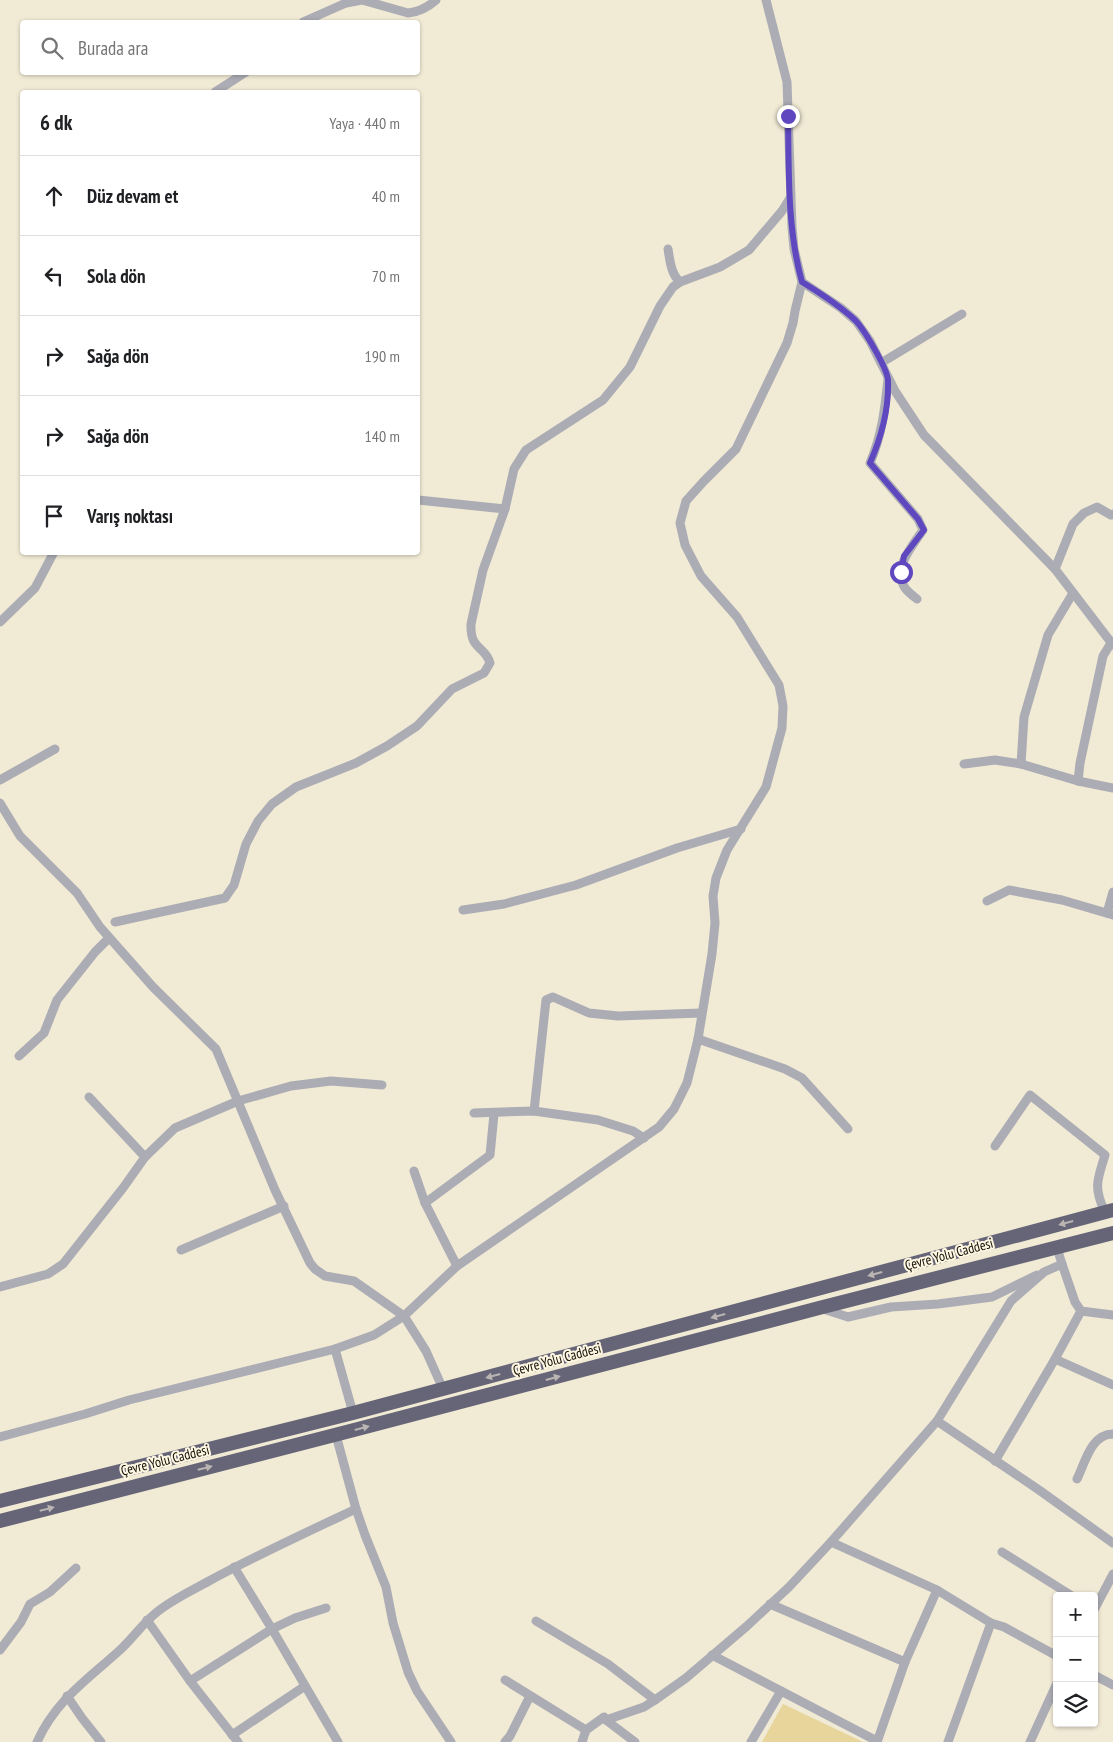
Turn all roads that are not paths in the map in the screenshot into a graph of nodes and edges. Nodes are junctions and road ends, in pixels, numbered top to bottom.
1 (436, 0) edge
2 (766, 0) edge
3 (308, 20) edge
4 (241, 75) edge
5 (218, 90) edge
6 (790, 198) junction
7 (668, 249) dead end
8 (680, 282) junction
9 (802, 282) junction
10 (962, 314) dead end
11 (881, 363) junction
12 (888, 378) junction
13 (420, 500) edge
14 (504, 509) junction
15 (1112, 516) edge
16 (52, 555) edge
17 (1055, 569) junction
18 (1073, 593) junction
19 (917, 599) dead end
20 (0, 622) edge
21 (1112, 644) edge
22 (56, 749) dead end
23 (964, 764) dead end
24 (1021, 764) junction
25 (0, 780) edge
26 (1078, 781) junction
27 (1113, 788) edge
28 (0, 803) edge
29 (741, 829) junction
30 (1113, 892) edge
31 (987, 901) dead end
32 (463, 910) dead end
33 (1110, 914) edge
34 (115, 922) dead end
35 (109, 938) junction
36 (701, 1013) junction
37 (698, 1038) junction
38 (19, 1056) dead end
39 (382, 1085) dead end
40 (89, 1098) dead end
41 (238, 1101) junction
42 (534, 1111) junction
43 (474, 1113) dead end
44 (494, 1114) junction
45 (848, 1129) dead end
46 (644, 1138) junction
47 (996, 1146) dead end
48 (145, 1157) junction
49 (414, 1171) dead end
50 (425, 1203) junction
51 (284, 1206) junction
52 (1110, 1209) edge
53 (1113, 1233) edge
54 (1113, 1238) edge
55 (1057, 1248) junction
56 (181, 1250) dead end
57 (1062, 1264) junction
58 (457, 1266) junction
59 (1044, 1272) junction
60 (0, 1287) edge
61 (818, 1308) junction
62 (1081, 1311) junction
63 (1113, 1315) edge
64 (404, 1316) junction
65 (335, 1349) junction
66 (1056, 1359) junction
67 (1113, 1385) edge
68 (442, 1389) junction
69 (353, 1413) junction
70 (937, 1421) junction
71 (1113, 1434) edge
72 (336, 1435) junction
73 (0, 1437) edge
74 (995, 1460) junction
75 (1077, 1479) dead end
76 (0, 1501) edge
77 (356, 1509) junction
78 (0, 1521) edge
79 (831, 1542) junction
80 (1113, 1543) edge
81 (1002, 1552) dead end
82 (234, 1567) junction
83 (76, 1568) dead end
84 (1113, 1574) edge
85 (937, 1590) junction
86 (1066, 1592) edge
87 (1098, 1602) edge
88 (770, 1604) junction
89 (326, 1608) dead end
90 (147, 1620) junction
91 (536, 1621) dead end
92 (991, 1623) junction
93 (272, 1628) junction
94 (0, 1650) edge
95 (1053, 1654) edge
96 (712, 1655) junction
97 (905, 1662) junction
98 (1098, 1677) edge
99 (505, 1680) dead end
100 (190, 1681) junction
101 (1113, 1685) edge
102 (305, 1686) junction
103 (782, 1691) junction
104 (1053, 1693) edge
105 (68, 1696) junction
106 (530, 1696) junction
107 (655, 1700) junction
108 (606, 1720) junction
109 (586, 1730) junction
110 (235, 1738) edge
111 (37, 1742) edge
112 (101, 1742) edge
113 (338, 1742) edge
114 (450, 1742) edge
115 (505, 1742) edge
116 (582, 1742) edge
117 (635, 1742) edge
118 (751, 1742) edge
119 (877, 1742) edge
120 (948, 1742) edge
121 (1030, 1742) edge

1 - 3 street
2 - 6 street
4 - 5 street
6 - 8 street
6 - 9 street
7 - 8 street
8 - 14 street
9 - 11 street
9 - 29 street
10 - 11 street
11 - 12 street
12 - 17 street
12 - 19 street
13 - 14 street
14 - 34 street
15 - 17 street
16 - 20 street
17 - 18 street
18 - 21 street
18 - 24 street
21 - 26 street
22 - 25 street
23 - 24 street
24 - 26 street
26 - 27 street
28 - 35 street
29 - 32 street
29 - 36 street
30 - 33 street
31 - 33 street
35 - 38 street
35 - 41 street
36 - 37 street
36 - 42 street
37 - 45 street
37 - 46 street
39 - 41 street
40 - 48 street
41 - 48 street
41 - 51 street
42 - 44 street
42 - 46 street
43 - 44 street
44 - 50 street
46 - 58 street
47 - 52 street
48 - 60 street
49 - 50 street
50 - 58 street
51 - 56 street
51 - 64 street
52 -> 68 highway, Çevre Yolu Caddesi
53 - 55 highway, Çevre Yolu Caddesi
54 - 55 highway
55 - 57 street
55 - 61 highway, Çevre Yolu Caddesi
57 - 59 street
57 - 62 street
58 - 64 street
59 - 61 street
59 - 70 street
72 -> 61 highway, Çevre Yolu Caddesi
62 - 63 street
62 - 66 street
64 - 65 street
64 - 68 street
65 - 69 street
65 - 73 street
66 - 67 street
66 - 74 street
68 - 69 highway, Çevre Yolu Caddesi
69 - 76 highway, Çevre Yolu Caddesi
70 - 74 street
70 - 79 street
71 - 75 street
72 - 77 street
78 -> 72 highway, Çevre Yolu Caddesi
74 - 80 street
77 - 82 street
77 - 114 street
79 - 85 street
79 - 88 street
81 - 86 street
82 - 90 street
82 - 93 street
83 - 94 street
84 - 87 street
85 - 92 street
85 - 97 street
88 - 96 street
88 - 97 street
89 - 93 street
90 - 100 street
90 - 105 street
91 - 107 street
92 - 95 street
92 - 120 street
93 - 100 street
93 - 102 street
96 - 103 street
96 - 107 street
97 - 119 street
98 - 101 street
99 - 106 street
100 - 110 street
102 - 110 street
102 - 113 street
103 - 118 street
103 - 119 street
104 - 121 street
105 - 111 street
105 - 112 street
106 - 109 street
106 - 115 street
107 - 108 street
108 - 109 street
108 - 117 street
109 - 116 street

